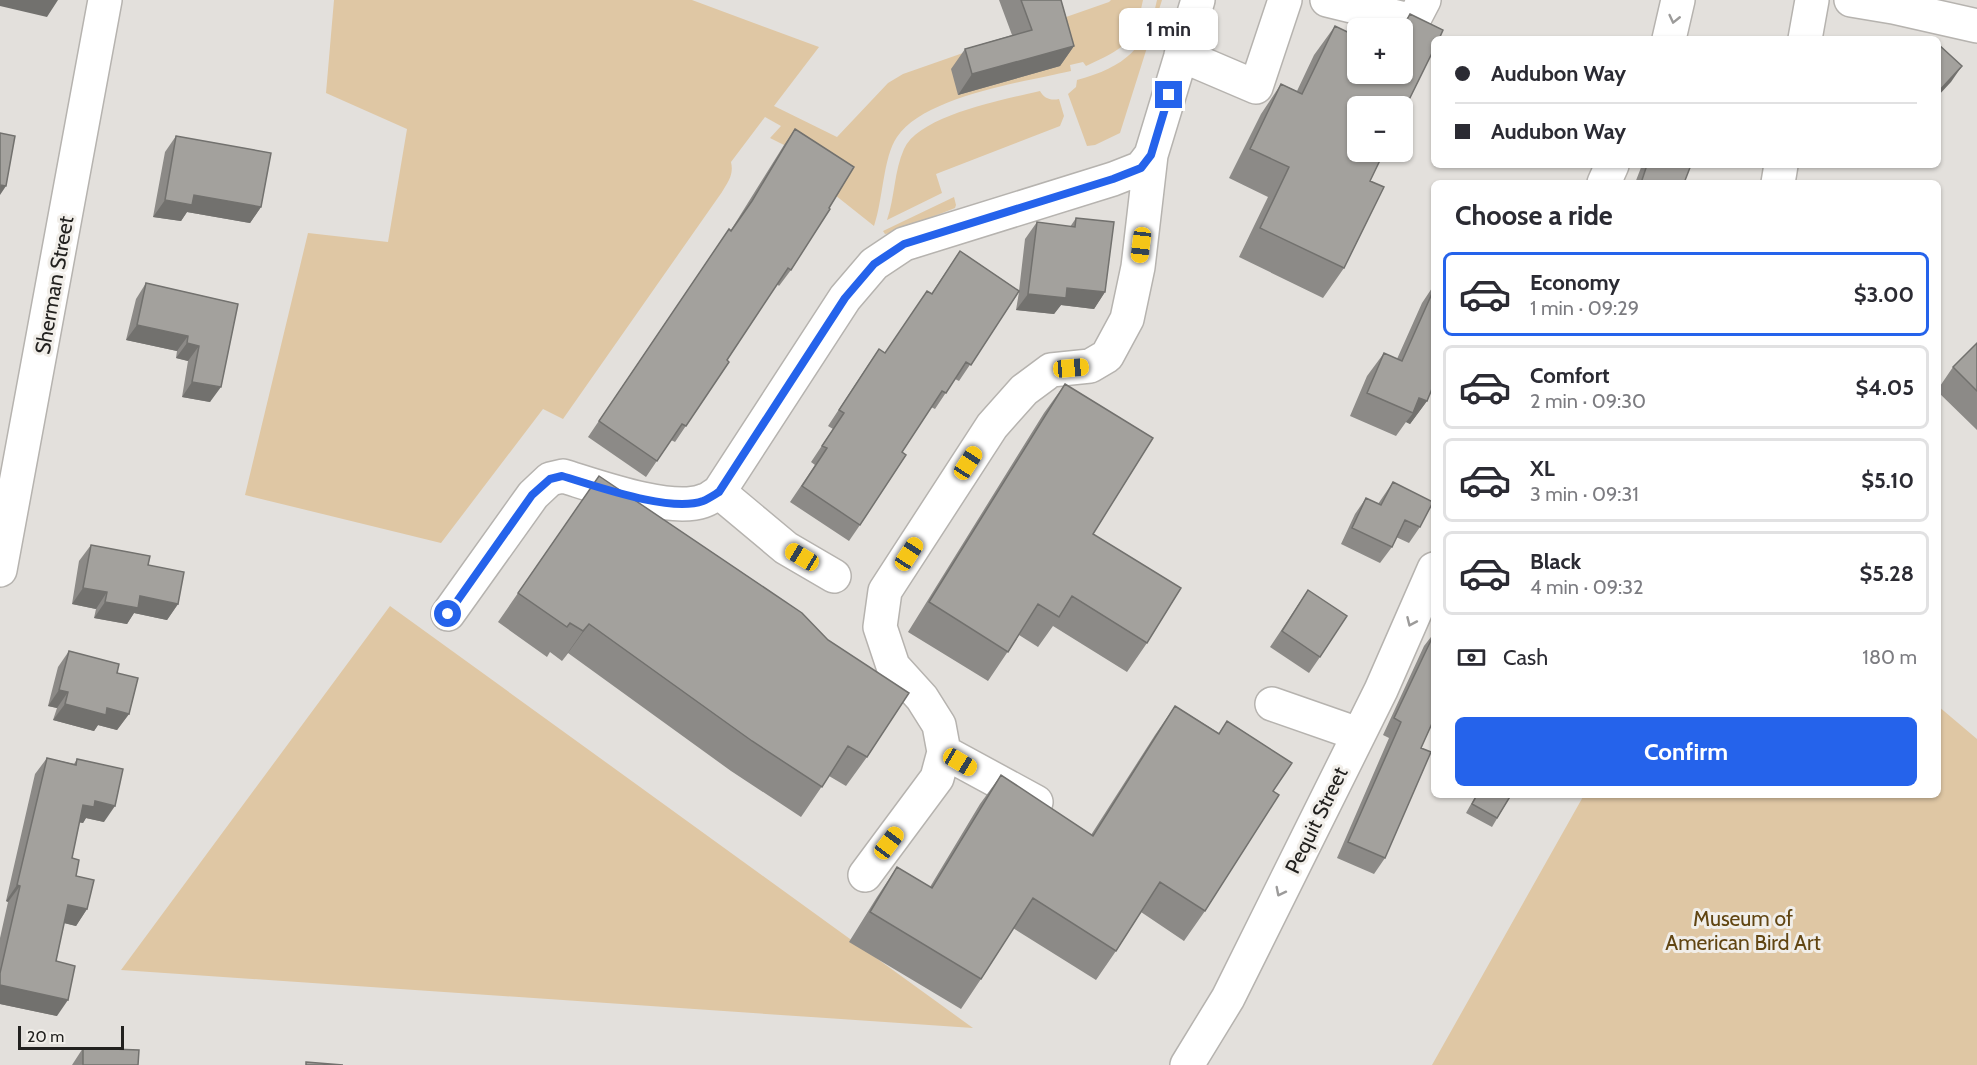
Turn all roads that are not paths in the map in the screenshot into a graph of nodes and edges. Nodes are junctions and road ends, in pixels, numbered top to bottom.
1 (105, 0) edge
2 (1198, 0) edge
3 (1285, 0) edge
4 (1327, 0) edge
5 (1424, 0) edge
6 (1678, 0) edge
7 (1812, 0) edge
8 (1851, 0) edge
9 (1977, 26) edge
10 (1670, 36) edge
11 (1806, 36) edge
12 (1181, 55) junction
13 (1151, 155) junction
14 (719, 492) junction
15 (0, 570) edge
16 (834, 576) dead end
17 (1431, 576) edge
18 (448, 614) dead end
19 (1272, 704) dead end
20 (1358, 734) junction
21 (944, 752) junction
22 (1036, 802) edge
23 (865, 875) dead end
24 (1187, 1065) edge

1 - 15 street, Sherman Street
2 - 12 street
3 - 12 street
4 - 5 street
6 -> 10 street
7 - 11 street
8 - 9 street
12 - 13 street
13 - 14 street
13 - 21 street
14 - 16 street
14 - 18 street
17 -> 20 street, Pequit Street
19 - 20 street
20 -> 24 street, Pequit Street
21 - 22 street
21 - 23 street

